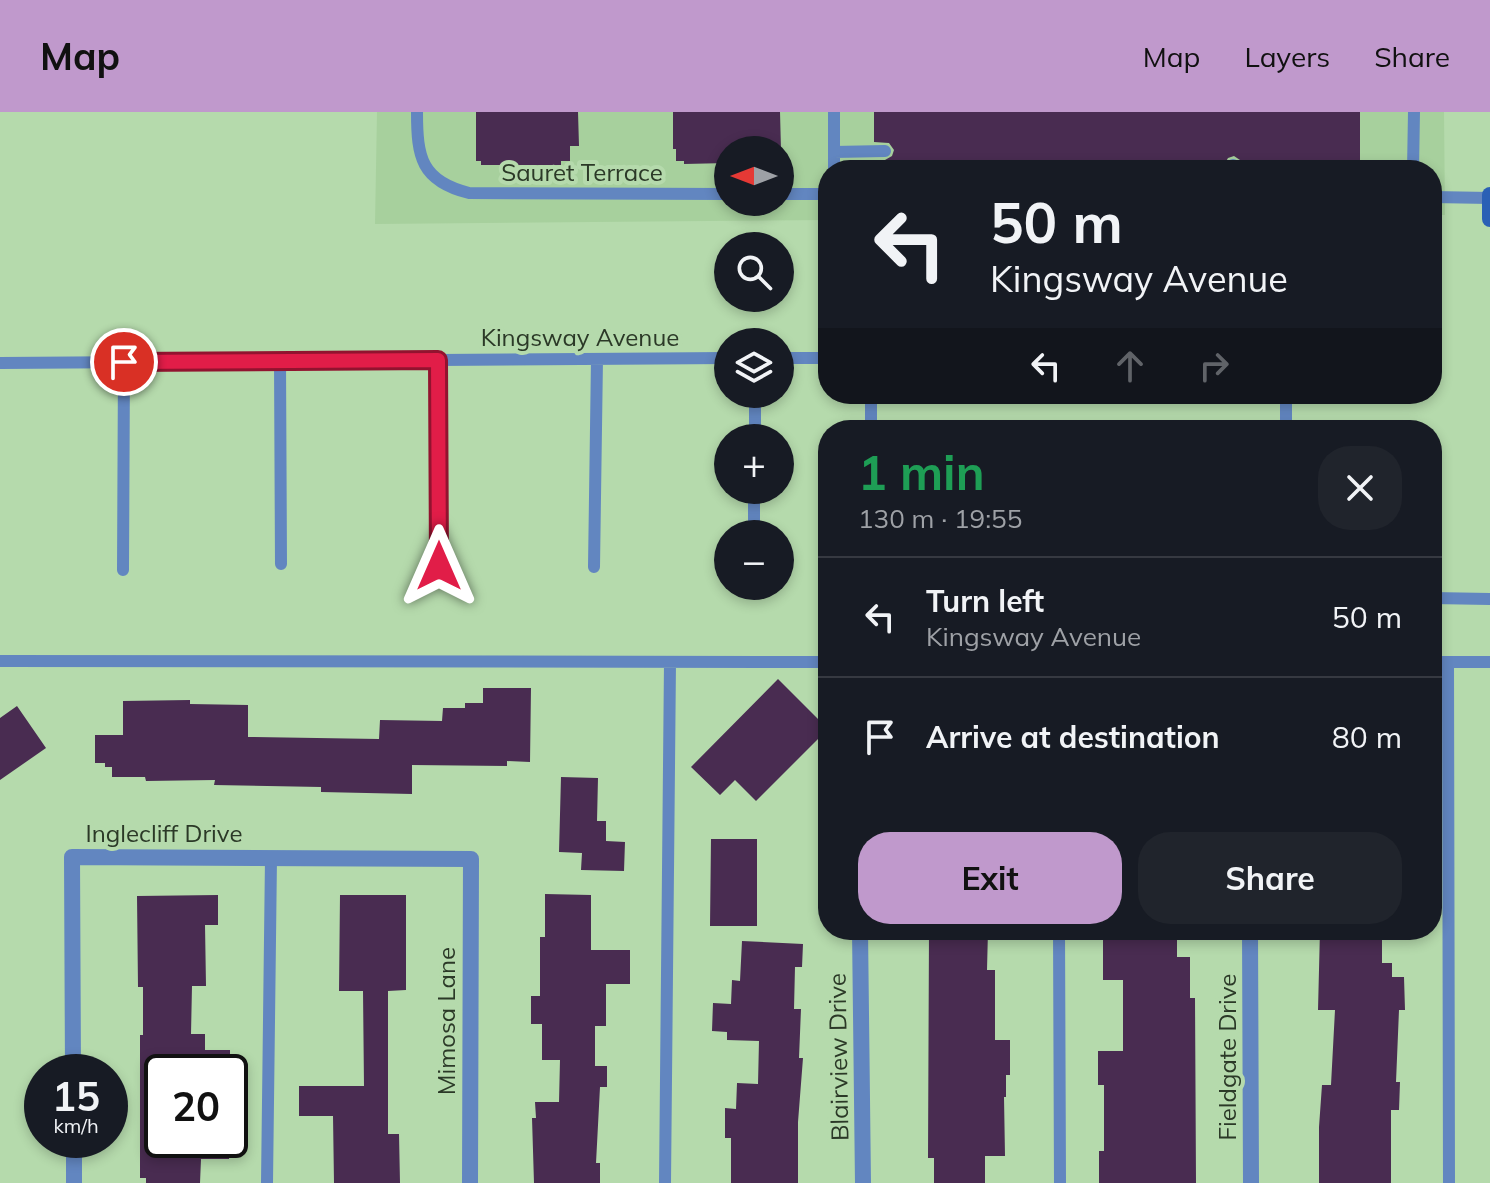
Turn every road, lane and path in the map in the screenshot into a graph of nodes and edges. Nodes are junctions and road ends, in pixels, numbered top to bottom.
1 (417, 112) edge
2 (834, 112) edge
3 (1414, 112) edge
4 (885, 151) dead end
5 (834, 152) junction
6 (834, 160) edge
7 (1413, 160) edge
8 (714, 194) edge
9 (794, 194) edge
10 (818, 194) edge
11 (1490, 196) edge
12 (1442, 197) edge
13 (1490, 219) edge
14 (714, 358) edge
15 (794, 358) edge
16 (818, 358) edge
17 (597, 359) junction
18 (438, 360) junction
19 (280, 361) junction
20 (124, 362) junction
21 (0, 363) edge
22 (281, 564) dead end
23 (439, 566) dead end
24 (594, 567) dead end
25 (123, 570) dead end
26 (1442, 598) edge
27 (1490, 599) edge
28 (0, 661) edge
29 (670, 662) junction
30 (818, 662) edge
31 (1442, 662) edge
32 (1448, 662) junction
33 (1490, 662) edge
34 (271, 858) junction
35 (471, 859) joint
36 (860, 940) edge
37 (1059, 940) edge
38 (1250, 940) edge
39 (73, 1054) edge
40 (74, 1158) edge
41 (74, 1183) edge
42 (267, 1183) edge
43 (470, 1183) edge
44 (665, 1183) edge
45 (863, 1183) edge
46 (1060, 1183) edge
47 (1251, 1183) edge
48 (1449, 1183) edge

1 - 8 lane, Sauret Terrace
2 - 5 lane
3 - 7 lane
4 - 5 lane
5 - 6 lane
9 - 10 lane
11 - 12 lane
11 - 13 main road
14 - 17 lane, Kingsway Avenue
15 - 16 lane
17 - 18 lane, Kingsway Avenue
17 - 24 lane
18 - 19 lane, Kingsway Avenue
18 - 23 lane
19 - 20 lane, Kingsway Avenue
19 - 22 lane
20 - 21 lane, Kingsway Avenue
20 - 25 lane
26 - 27 lane
28 - 29 lane
29 - 30 lane
29 - 44 lane
31 - 32 lane
32 - 33 lane
32 - 48 lane
34 - 35 street, Inglecliff Drive
34 - 39 street, Inglecliff Drive
34 - 42 lane
35 - 43 street, Mimosa Lane
36 - 45 street, Blairview Drive
37 - 46 lane
38 - 47 street, Fieldgate Drive
40 - 41 street

